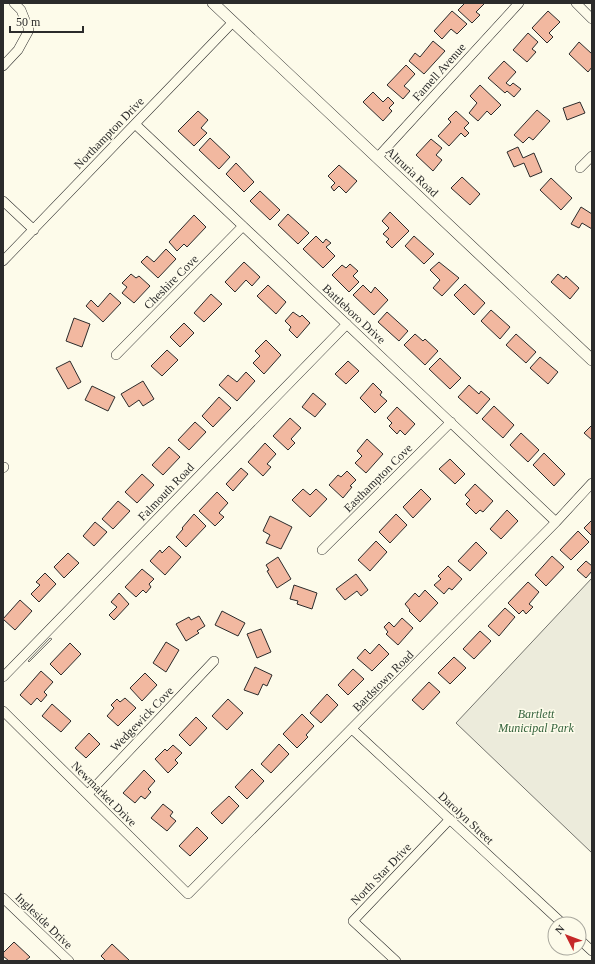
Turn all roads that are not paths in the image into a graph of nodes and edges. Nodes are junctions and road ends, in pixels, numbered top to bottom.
1 (14, 3) edge
2 (214, 3) edge
3 (519, 3) edge
4 (576, 3) edge
5 (592, 19) edge
6 (233, 22) junction
7 (3, 66) edge
8 (135, 124) junction
9 (592, 156) edge
10 (377, 158) junction
11 (580, 168) dead end
12 (3, 201) edge
13 (243, 226) junction
14 (34, 230) junction
15 (3, 261) edge
16 (347, 324) junction
17 (116, 355) dead end
18 (592, 360) edge
19 (451, 422) junction
20 (592, 483) edge
21 (556, 522) junction
22 (322, 550) dead end
23 (214, 661) dead end
24 (3, 677) edge
25 (3, 711) edge
26 (352, 729) junction
27 (88, 794) junction
28 (450, 819) junction
29 (188, 894) joint
30 (3, 898) edge
31 (554, 916) edge
32 (69, 961) edge
33 (396, 961) edge

1 - 7 street
2 - 6 street, Altruria Road
3 - 10 street, Farnell Avenue
4 - 5 street
6 - 8 street, Northampton Drive
6 - 10 street, Altruria Road
8 - 13 street, Battleboro Drive
8 - 14 street, Northampton Drive
9 - 11 street
10 - 18 street, Altruria Road
12 - 14 street
13 - 16 street, Battleboro Drive
13 - 17 street, Cheshire Cove
14 - 15 street, Northampton Drive
16 - 19 street, Battleboro Drive
16 - 24 street, Falmouth Road
19 - 21 street, Battleboro Drive
19 - 22 street, Easthampton Cove
20 - 21 street, Bardstown Road
21 - 26 street, Bardstown Road
23 - 27 street, Wedgewick Cove
25 - 27 street, Newmarket Drive
26 - 28 street, Darolyn Street
26 - 29 street, Bardstown Road
27 - 29 street, Newmarket Drive
28 - 31 street, Darolyn Street
28 - 33 street, North Star Drive
30 - 32 street, Ingleside Drive

